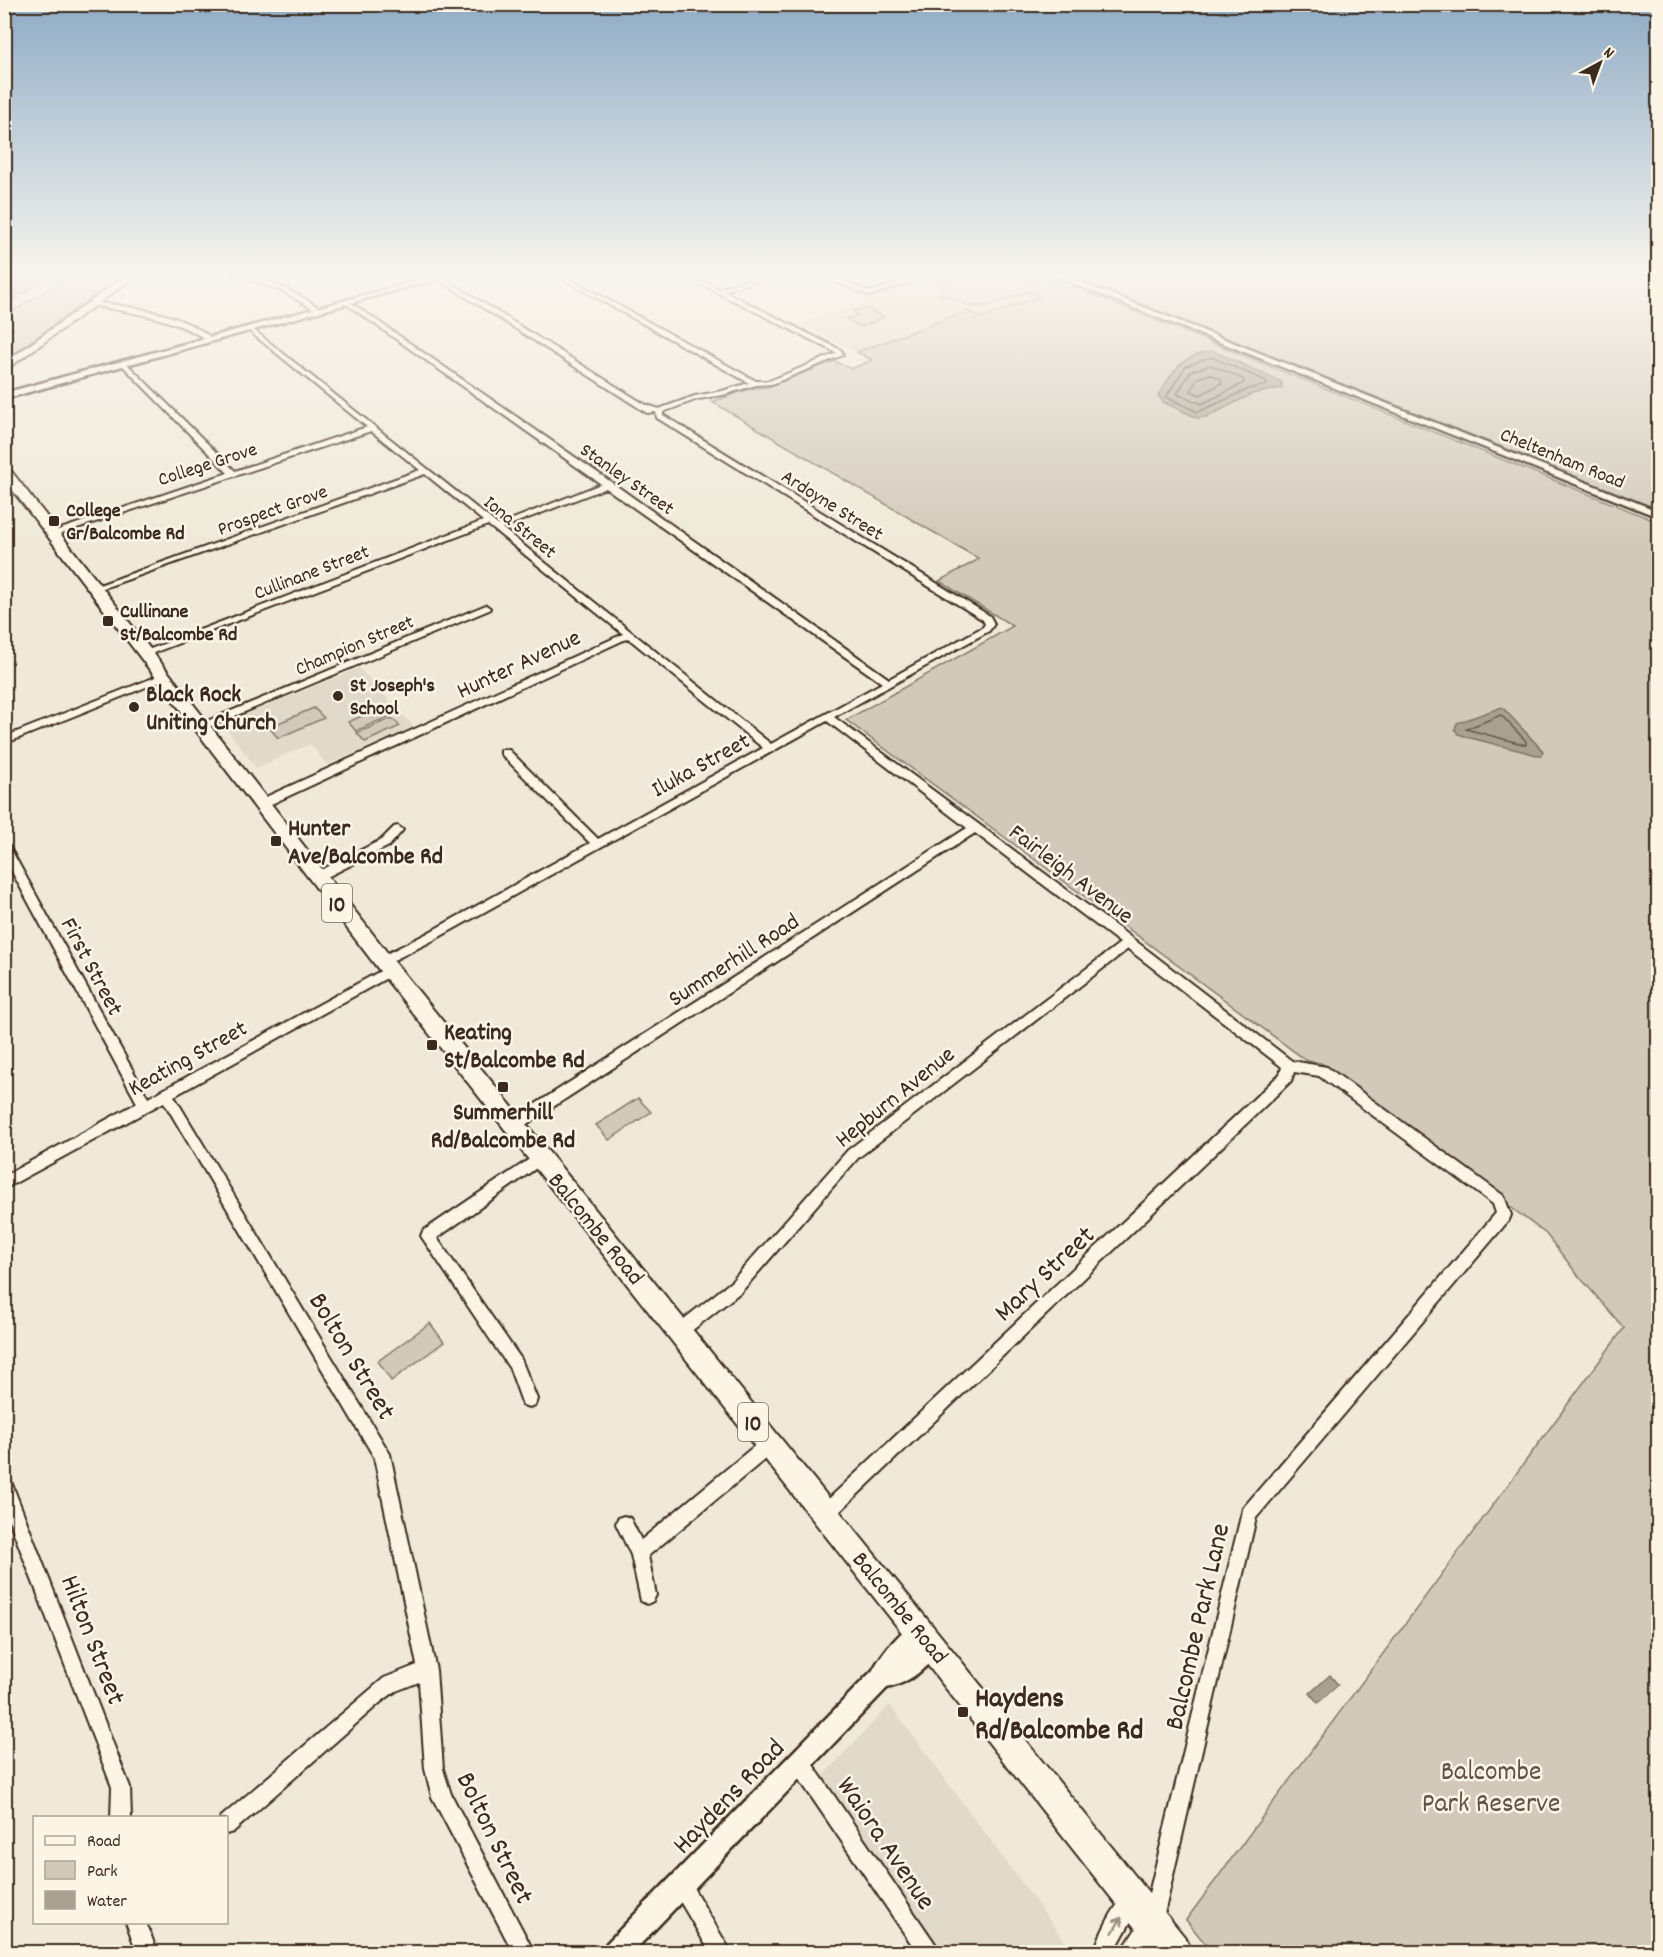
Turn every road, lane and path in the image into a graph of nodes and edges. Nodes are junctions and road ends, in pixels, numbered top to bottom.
1 (118, 365) edge
2 (129, 365) edge
3 (295, 365) edge
4 (438, 365) edge
5 (579, 365) edge
6 (722, 365) edge
7 (812, 365) edge
8 (1284, 365) edge
9 (752, 382) junction
10 (6, 396) edge
11 (658, 412) junction
12 (372, 428) junction
13 (4, 470) edge
14 (425, 471) junction
15 (232, 472) junction
16 (608, 484) junction
17 (1659, 514) edge
18 (493, 525) junction
19 (53, 533) junction
20 (95, 588) junction
21 (486, 608) dead end
22 (990, 624) joint
23 (628, 635) junction
24 (145, 653) junction
25 (164, 677) junction
26 (889, 683) junction
27 (827, 717) junction
28 (202, 726) junction
29 (4, 741) edge
30 (771, 749) junction
31 (505, 752) dead end
32 (261, 804) junction
33 (975, 828) junction
34 (398, 830) dead end
35 (597, 844) junction
36 (4, 846) edge
37 (317, 877) junction
38 (1129, 942) junction
39 (386, 966) junction
40 (1288, 1066) junction
41 (166, 1094) junction
42 (145, 1105) junction
43 (514, 1125) junction
44 (540, 1158) junction
45 (4, 1183) edge
46 (680, 1331) junction
47 (529, 1399) dead end
48 (770, 1444) junction
49 (4, 1484) edge
50 (826, 1513) junction
51 (624, 1524) dead end
52 (639, 1553) junction
53 (647, 1595) dead end
54 (925, 1638) junction
55 (427, 1670) junction
56 (800, 1763) junction
57 (121, 1816) edge
58 (228, 1823) edge
59 (681, 1886) junction
60 (1133, 1900) junction
61 (1152, 1923) junction
62 (136, 1924) edge
63 (147, 1953) edge
64 (524, 1953) edge
65 (616, 1953) edge
66 (721, 1953) edge
67 (929, 1953) edge
68 (1104, 1953) edge
69 (1131, 1953) edge
70 (1175, 1953) edge

1 - 10 main road
2 - 15 street
3 - 12 street, Iona Street
4 - 16 street, Stanley Street
5 - 11 street, Ardoyne Street
6 - 9 street
7 - 9 street
8 - 17 street, Cheltenham Road
9 - 11 street
11 - 22 street, Ardoyne Street
12 - 14 street, Iona Street
12 - 15 street, College Grove
13 - 19 main road, Balcombe Road / 10
14 - 18 street, Iona Street
14 - 20 street, Prospect Grove
15 - 19 street, College Grove
16 - 18 street, Cullinane Street
16 - 26 street, Stanley Street
18 - 23 street, Iona Street
18 - 24 street, Cullinane Street
19 - 20 main road, Balcombe Road / 10
20 - 24 main road, Balcombe Road / 10
21 - 28 street, Champion Street
22 - 26 street, Iluka Street
23 - 30 street, Iona Street
23 - 32 street, Hunter Avenue
24 - 25 main road, Balcombe Road / 10
25 - 28 main road, Balcombe Road / 10
25 - 29 street
26 - 27 street, Iluka Street
27 - 30 street, Iluka Street
27 - 33 street, Fairleigh Avenue
28 - 32 main road, Balcombe Road / 10
30 - 35 street, Iluka Street
31 - 35 street
32 - 37 main road, Balcombe Road / 10
33 - 38 street, Fairleigh Avenue
33 - 43 street, Summerhill Road
34 - 37 street
35 - 39 street, Iluka Street
36 - 42 street, First Street
37 - 39 main road, Balcombe Road / 10
38 - 40 street, Fairleigh Avenue
38 - 46 street, Hepburn Avenue
39 - 41 street, Keating Street
39 - 43 main road, Balcombe Road / 10
40 - 50 street, Mary Street
40 - 61 street, Balcombe Park Lane
41 - 42 street, Keating Street
41 - 55 street, Bolton Street
42 - 45 street, Keating Street
43 - 44 main road, Balcombe Road / 10
44 - 46 main road, Balcombe Road / 10
44 - 47 street
46 - 48 main road, Balcombe Road / 10
48 - 50 main road, Balcombe Road / 10
48 - 52 street
49 - 57 street, Hilton Street
50 - 54 main road, Balcombe Road / 10
51 - 52 street
52 - 53 street
54 - 56 street, Haydens Road
54 - 60 main road, Balcombe Road / 10
55 - 58 street
55 - 64 street, Bolton Street
56 - 59 street, Haydens Road
56 - 67 street, Waiora Avenue
59 - 65 street, Haydens Road
59 - 66 street
60 - 61 main road, Balcombe Road / 10
68 -> 60 street
61 - 69 street
61 - 70 main road, Balcombe Road / 10
62 - 63 street

